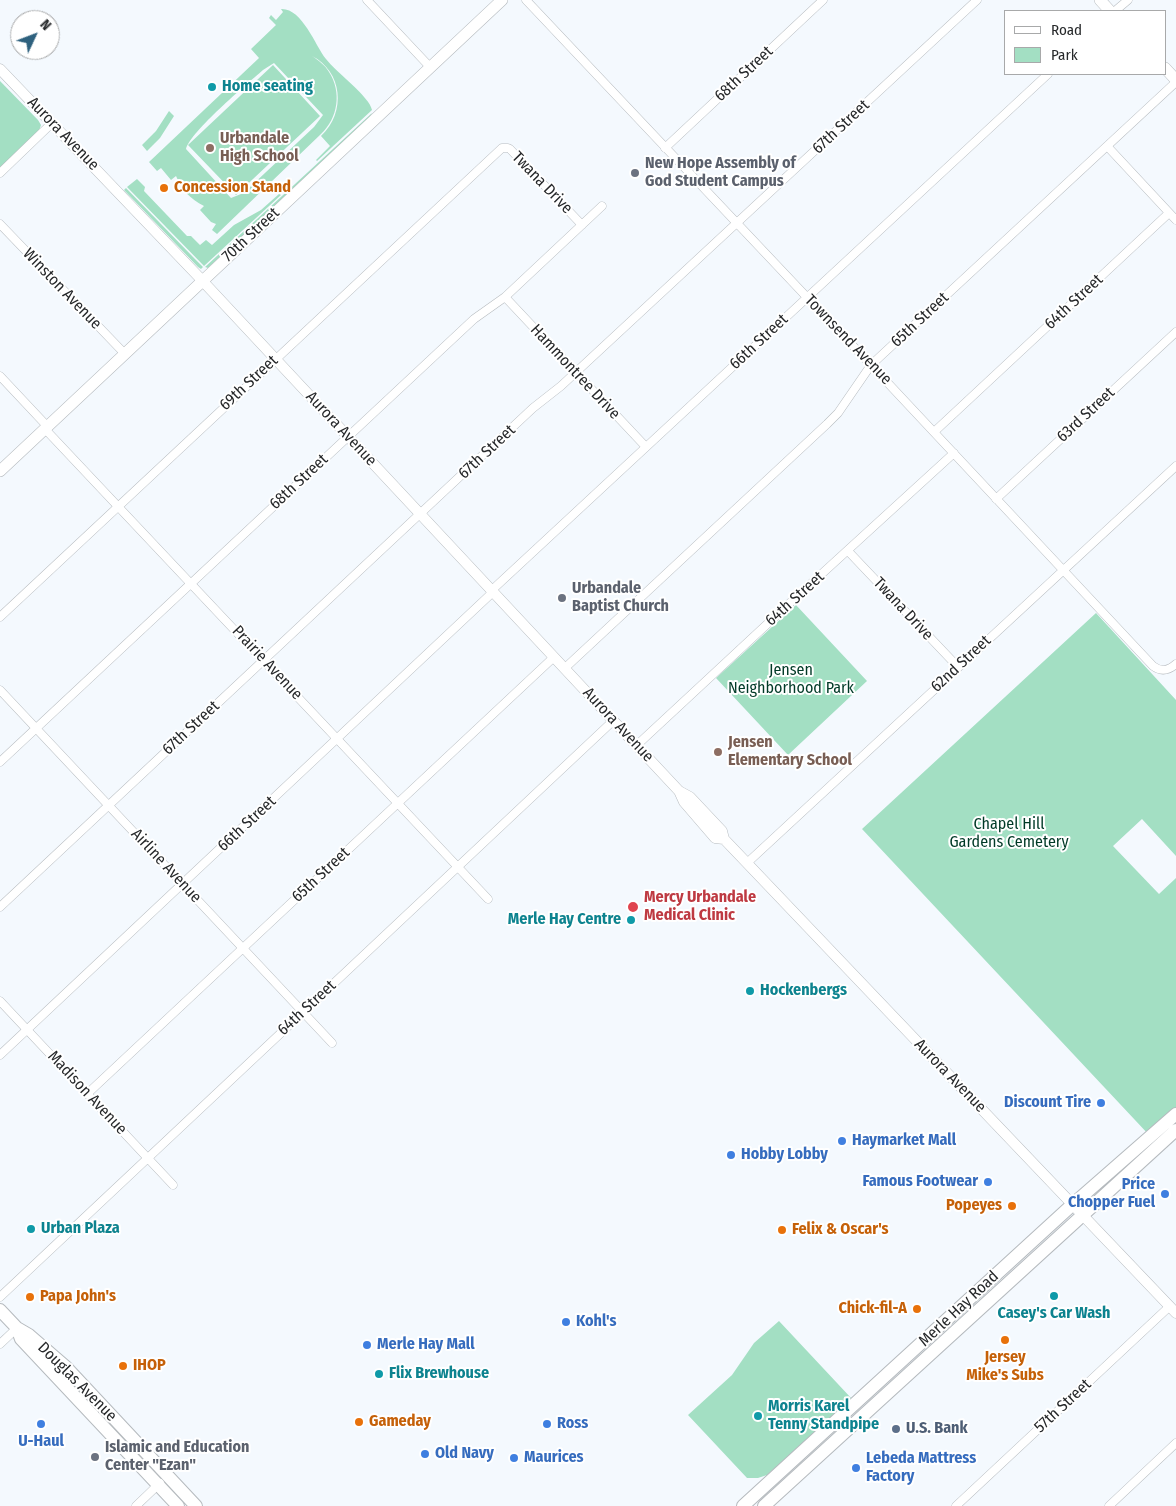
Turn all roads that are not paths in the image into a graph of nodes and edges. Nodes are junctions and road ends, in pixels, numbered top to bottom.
1 (367, 0) edge
2 (502, 0) edge
3 (526, 0) edge
4 (823, 0) edge
5 (977, 0) edge
6 (1100, 0) edge
7 (1128, 0) edge
8 (1109, 10) edge
9 (1116, 10) edge
10 (430, 67) junction
11 (0, 69) edge
12 (1166, 69) edge
13 (1047, 75) edge
14 (1176, 81) edge
15 (52, 123) junction
16 (1107, 146) junction
17 (665, 148) junction
18 (500, 150) joint
19 (0, 173) edge
20 (602, 206) dead end
21 (1169, 213) junction
22 (1176, 220) edge
23 (0, 224) edge
24 (736, 224) junction
25 (582, 225) junction
26 (202, 280) junction
27 (505, 298) junction
28 (807, 298) junction
29 (1176, 332) edge
30 (124, 354) junction
31 (276, 359) junction
32 (872, 365) junction
33 (576, 373) junction
34 (0, 376) edge
35 (46, 427) junction
36 (934, 432) junction
37 (348, 436) junction
38 (646, 447) junction
39 (954, 453) junction
40 (1176, 466) edge
41 (0, 471) edge
42 (996, 499) junction
43 (119, 506) junction
44 (420, 514) junction
45 (848, 550) junction
46 (1063, 570) junction
47 (192, 583) junction
48 (493, 591) junction
49 (0, 617) edge
50 (554, 657) junction
51 (264, 660) junction
52 (1174, 666) edge
53 (958, 667) junction
54 (564, 668) junction
55 (0, 690) edge
56 (614, 720) junction
57 (36, 728) junction
58 (338, 738) junction
59 (638, 745) junction
60 (0, 762) edge
61 (398, 802) junction
62 (108, 805) junction
63 (747, 863) junction
64 (458, 867) junction
65 (182, 884) junction
66 (488, 898) dead end
67 (0, 907) edge
68 (243, 948) junction
69 (0, 1001) edge
70 (303, 1012) junction
71 (27, 1030) junction
72 (332, 1043) dead end
73 (0, 1055) edge
74 (88, 1094) junction
75 (1176, 1114) edge
76 (1176, 1130) edge
77 (147, 1157) junction
78 (173, 1185) dead end
79 (1072, 1205) junction
80 (1082, 1215) junction
81 (0, 1297) edge
82 (0, 1310) edge
83 (1173, 1310) edge
84 (17, 1328) junction
85 (0, 1344) edge
86 (1176, 1443) edge
87 (169, 1476) junction
88 (159, 1485) junction
89 (755, 1496) junction
90 (767, 1505) edge
91 (136, 1506) edge
92 (178, 1506) edge
93 (196, 1506) edge
94 (743, 1506) edge
95 (956, 1506) edge
96 (1109, 1506) edge

1 - 10 street
2 - 10 main road, 70th Street
3 - 17 street, Townsend Avenue
4 - 17 street, 68th Street
5 - 24 street, 67th Street
6 - 8 main road
7 - 9 street
10 - 26 main road, 70th Street
11 - 15 street, Aurora Avenue
12 - 14 main road
13 - 28 street, 66th Street
14 - 16 street, 65th Street
15 - 19 street
15 - 26 street, Aurora Avenue
16 - 21 street
16 - 32 street, 65th Street
17 - 24 street, Townsend Avenue
18 - 25 street, Twana Drive
18 - 31 street, 69th Street
20 - 25 street, 68th Street
21 - 22 street
21 - 36 street, 64th Street
23 - 30 street, Winston Avenue
24 - 28 street, Townsend Avenue
24 - 33 street, 67th Street
25 - 27 street, 68th Street
26 - 30 main road, 70th Street
26 - 31 street, Aurora Avenue
27 - 33 street, Hammontree Drive
27 - 37 street, 68th Street
28 - 32 street, Townsend Avenue
28 - 38 street, 66th Street
29 - 42 street, 63rd Street
30 - 35 main road, 70th Street
31 - 37 street, Aurora Avenue
31 - 43 street, 69th Street
32 - 36 street, Townsend Avenue
32 - 54 street, 65th Street
33 - 38 street, Hammontree Drive
33 - 44 street, 67th Street
34 - 35 street, Prairie Avenue
35 - 41 main road, 70th Street
35 - 43 street, Prairie Avenue
36 - 39 street, Townsend Avenue
37 - 44 street, Aurora Avenue
37 - 47 street, 68th Street
38 - 48 street, 66th Street
39 - 42 street, Townsend Avenue
39 - 45 street, 64th Street
40 - 46 street, 62nd Street
42 - 46 street, Townsend Avenue
43 - 47 street, Prairie Avenue
43 - 49 street, 69th Street
44 - 48 street, Aurora Avenue
44 - 51 street, 67th Street
45 - 53 street, Twana Drive
45 - 59 street, 64th Street
46 - 52 street, Townsend Avenue
46 - 53 street, 62nd Street
47 - 51 street, Prairie Avenue
47 - 57 street, 68th Street
48 - 50 street, Aurora Avenue
48 - 58 street, 66th Street
50 - 54 street, Aurora Avenue
50 - 61 street, 65th Street
51 - 58 street, Prairie Avenue
51 - 62 street, 67th Street
53 - 63 street, 62nd Street
54 - 56 street, Aurora Avenue
55 - 57 street, Airline Avenue
56 - 59 street, Aurora Avenue
56 - 64 street, 64th Street
57 - 60 street, 68th Street
57 - 62 street, Airline Avenue
58 - 61 street, Prairie Avenue
58 - 65 street, 66th Street
59 - 63 street, Aurora Avenue
61 - 64 street, Prairie Avenue
61 - 68 street, 65th Street
62 - 65 street, Airline Avenue
62 - 67 street, 67th Street
63 - 79 street, Aurora Avenue
64 - 66 street, Prairie Avenue
64 - 70 street, 64th Street
65 - 68 street, Airline Avenue
65 - 71 street, 66th Street
68 - 70 street, Airline Avenue
68 - 74 street, 65th Street
69 - 71 street, Madison Avenue
70 - 72 street, Airline Avenue
70 - 77 street, 64th Street
71 - 73 street, 66th Street
71 - 74 street, Madison Avenue
74 - 77 street, Madison Avenue
75 - 79 main road, Merle Hay Road
76 - 80 main road, Merle Hay Road
77 - 78 street, Madison Avenue
77 - 81 street, 64th Street
79 - 80 street, Aurora Avenue
79 - 89 main road, Merle Hay Road
80 - 83 street, Aurora Avenue
80 - 90 main road, Merle Hay Road
82 - 84 main road, Douglas Avenue
83 - 95 street, 57th Street
84 - 85 street
84 - 87 main road, Douglas Avenue
84 - 88 main road, Douglas Avenue
86 - 96 street
87 - 88 street
87 - 93 main road, Douglas Avenue
88 - 91 street
88 - 92 main road, Douglas Avenue
89 - 90 street
89 - 94 main road, Merle Hay Road

